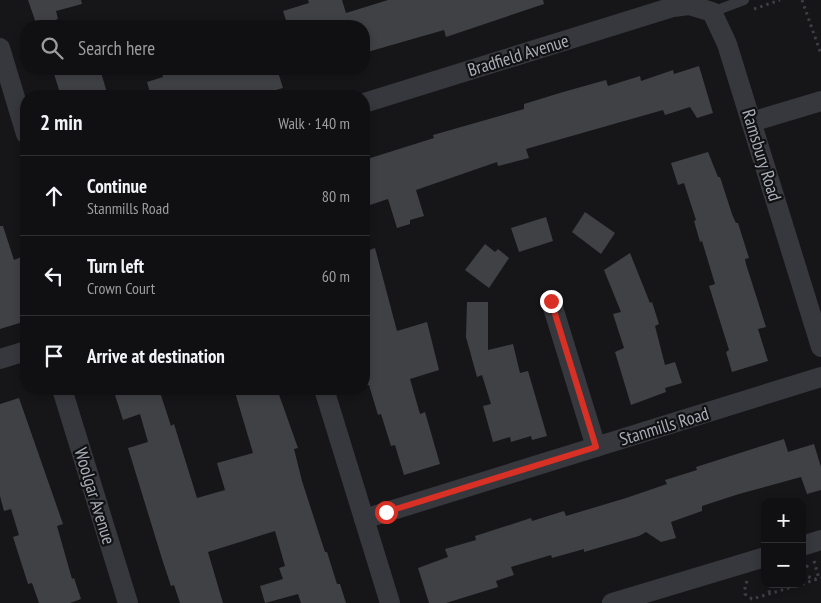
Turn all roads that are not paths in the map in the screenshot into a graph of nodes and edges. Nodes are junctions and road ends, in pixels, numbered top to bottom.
1 (744, 0) edge
2 (672, 4) edge
3 (712, 12) junction
4 (0, 48) edge
5 (370, 101) edge
6 (821, 101) edge
7 (20, 114) edge
8 (751, 122) junction
9 (551, 301) dead end
10 (821, 347) edge
11 (20, 353) edge
12 (0, 359) edge
13 (821, 377) edge
14 (64, 395) edge
15 (326, 395) edge
16 (596, 447) junction
17 (364, 519) junction
18 (821, 540) edge
19 (809, 556) edge
20 (761, 558) edge
21 (128, 603) edge
22 (390, 603) edge
23 (612, 603) edge

1 - 3 lane
2 - 3 street
2 - 5 street, Bradfield Avenue
3 - 8 street, Ramsbury Road
4 - 7 street
6 - 8 street
8 - 10 street, Ramsbury Road
9 - 16 street
11 - 12 street
13 - 16 street, Stanmills Road
14 - 21 street, Woolgar Avenue
15 - 17 street
16 - 17 street, Stanmills Road
17 - 22 street
18 - 19 street
20 - 23 street

